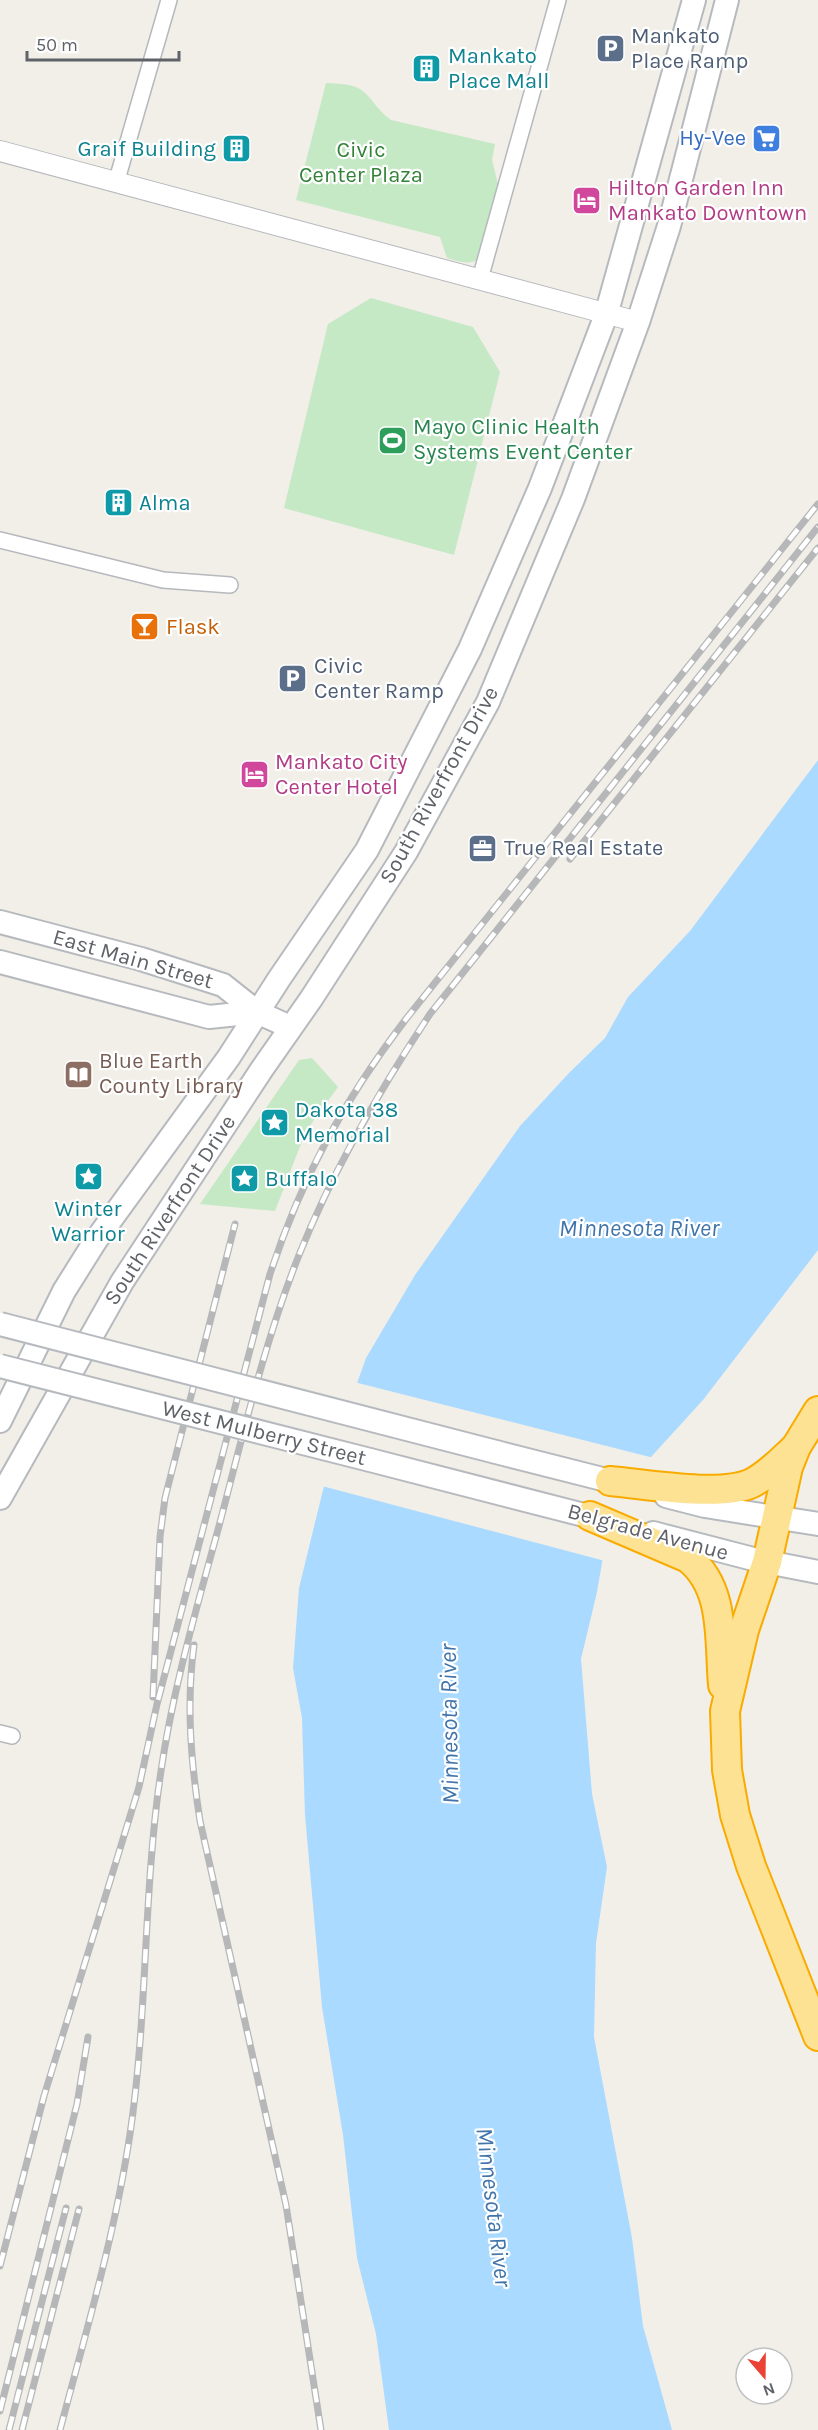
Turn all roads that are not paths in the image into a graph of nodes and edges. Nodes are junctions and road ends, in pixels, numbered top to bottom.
1 (169, 0) edge
2 (558, 0) edge
3 (694, 0) edge
4 (727, 0) edge
5 (0, 152) edge
6 (116, 183) junction
7 (480, 279) junction
8 (606, 315) junction
9 (638, 322) junction
10 (0, 540) edge
11 (230, 585) dead end
12 (0, 922) edge
13 (0, 963) edge
14 (257, 1012) junction
15 (290, 1027) junction
16 (0, 1324) edge
17 (0, 1366) edge
18 (818, 1412) edge
19 (0, 1421) edge
20 (796, 1447) junction
21 (496, 1452) joint
22 (610, 1481) joint
23 (479, 1488) joint
24 (0, 1498) edge
25 (708, 1498) junction
26 (590, 1516) joint
27 (778, 1518) junction
28 (818, 1524) edge
29 (690, 1550) junction
30 (767, 1562) junction
31 (818, 1572) edge
32 (725, 1711) junction
33 (818, 2036) edge

1 - 6 street
2 - 7 street
3 - 8 main road, South Riverfront Drive
4 - 9 main road, South Riverfront Drive
5 - 6 street
6 - 7 street
7 - 8 street
8 - 9 street
8 - 14 main road, South Riverfront Drive
9 - 15 main road, South Riverfront Drive
10 - 11 street
12 - 14 main road, East Main Street
13 - 14 main road, East Main Street
14 - 15 main road, East Main Street
14 - 19 main road, South Riverfront Drive
15 - 24 main road, South Riverfront Drive
16 - 21 main road, West Mulberry Street, bridge
17 - 23 main road, West Mulberry Street, bridge
18 - 20 highway
20 - 25 highway
20 - 27 highway
21 - 22 main road, Belgrade Avenue
22 - 25 highway
23 - 26 main road, Belgrade Avenue
25 - 27 main road, Belgrade Avenue
26 - 29 highway
27 - 28 main road, Belgrade Avenue
27 - 30 highway
29 - 30 main road, Belgrade Avenue
29 - 32 highway
30 - 31 main road, Belgrade Avenue
30 - 32 highway
32 - 33 highway

